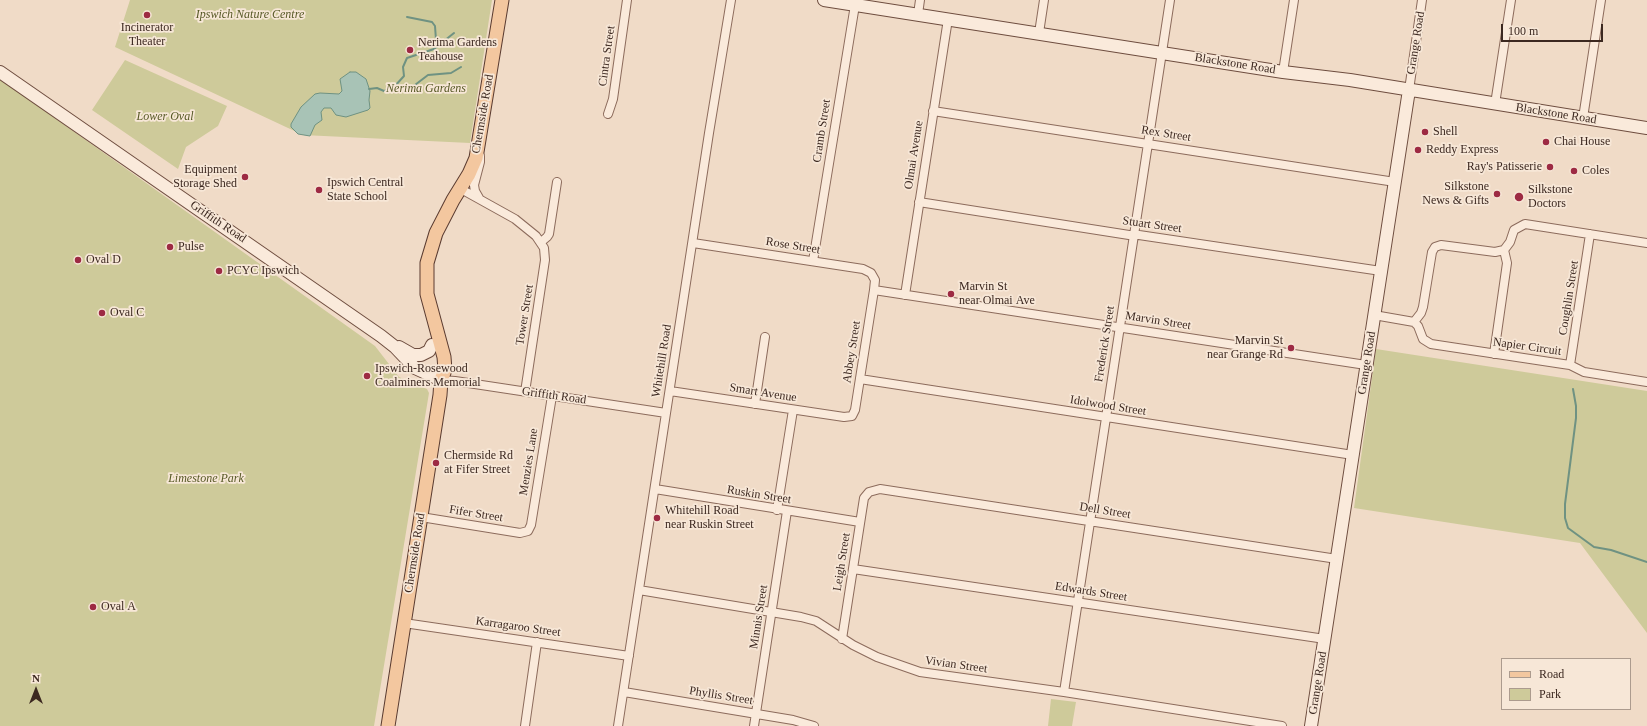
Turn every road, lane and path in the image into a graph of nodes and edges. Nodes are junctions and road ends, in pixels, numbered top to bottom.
1 (502, 0) edge
2 (627, 0) edge
3 (731, 0) edge
4 (824, 0) edge
5 (920, 0) edge
6 (1044, 0) edge
7 (1170, 0) edge
8 (1294, 0) edge
9 (1422, 0) edge
10 (1511, 0) edge
11 (1601, 0) edge
12 (855, 5) junction
13 (918, 14) junction
14 (948, 19) junction
15 (1039, 33) junction
16 (1162, 52) junction
17 (0, 72) edge
18 (1283, 72) junction
19 (1409, 90) junction
20 (1495, 104) junction
21 (933, 111) junction
22 (608, 114) dead end
23 (1583, 118) junction
24 (1647, 128) edge
25 (1147, 144) junction
26 (478, 147) junction
27 (556, 182) dead end
28 (1395, 182) junction
29 (461, 189) junction
30 (481, 199) junction
31 (453, 200) junction
32 (919, 202) junction
33 (1590, 234) junction
34 (1134, 235) junction
35 (541, 242) junction
36 (692, 243) junction
37 (1647, 243) edge
38 (1504, 250) junction
39 (813, 261) junction
40 (1381, 271) junction
41 (874, 290) junction
42 (905, 295) junction
43 (1374, 315) junction
44 (1414, 322) junction
45 (1120, 327) junction
46 (376, 332) junction
47 (765, 337) dead end
48 (392, 344) junction
49 (432, 345) junction
50 (1494, 354) junction
51 (1366, 365) junction
52 (1570, 365) junction
53 (860, 379) junction
54 (441, 380) junction
55 (1647, 380) edge
56 (670, 391) junction
57 (525, 392) junction
58 (552, 396) junction
59 (755, 404) junction
60 (792, 410) junction
61 (666, 413) junction
62 (852, 416) joint
63 (1106, 418) junction
64 (1353, 455) junction
65 (655, 489) junction
66 (869, 492) joint
67 (777, 510) junction
68 (787, 511) junction
69 (421, 517) junction
70 (1090, 521) junction
71 (860, 522) junction
72 (528, 531) joint
73 (1337, 559) junction
74 (853, 569) junction
75 (639, 590) junction
76 (1078, 602) junction
77 (771, 612) junction
78 (404, 623) junction
79 (842, 639) junction
80 (1325, 639) junction
81 (537, 642) junction
82 (629, 656) junction
83 (624, 692) junction
84 (1064, 692) junction
85 (756, 714) junction
86 (388, 726) edge
87 (525, 726) edge
88 (618, 726) edge
89 (754, 726) edge
90 (814, 726) edge
91 (1282, 726) edge
92 (1311, 726) edge

1 - 26 main road, Chermside Road
2 - 22 street, Cintra Street
3 - 36 street, Whitehill Road
4 - 12 main road, Blackstone Road
5 - 13 street
6 - 15 street
7 - 16 street, Frederick Street
8 - 18 street
9 - 19 street, Grange Road
10 - 20 street
11 - 23 street
12 - 13 main road, Blackstone Road
12 - 39 street, Cramb Street
13 - 14 main road, Blackstone Road
14 - 15 main road, Blackstone Road
14 - 21 street, Olmai Avenue
15 - 16 main road, Blackstone Road
16 - 18 main road, Blackstone Road
16 - 25 street, Frederick Street
17 - 46 main road, Griffith Road
18 - 19 main road, Blackstone Road
19 - 20 main road, Blackstone Road
19 - 28 main road, Grange Road
20 - 23 main road, Blackstone Road
21 - 25 street, Rex Street
21 - 32 street, Olmai Avenue
23 - 24 main road, Blackstone Road
25 - 28 street, Rex Street
25 - 34 street, Frederick Street
26 - 29 main road, Chermside Road
26 - 30 street
27 - 35 street
28 - 40 main road, Grange Road
29 - 30 street
29 - 31 main road, Chermside Road
30 - 35 street
31 - 49 main road, Chermside Road
31 - 54 main road, Chermside Road
32 - 34 street, Stuart Street
32 - 42 street, Olmai Avenue
33 - 37 street
33 - 38 street
33 - 52 street, Coughlin Street
34 - 40 street, Stuart Street
34 - 45 street, Frederick Street
35 - 57 street, Tower Street
36 - 39 street, Rose Street
36 - 56 street, Whitehill Road
38 - 44 street
38 - 50 street
39 - 41 street, Rose Street
40 - 43 main road, Grange Road
41 - 42 street, Marvin Street
41 - 53 street, Abbey Street
42 - 45 street, Marvin Street
43 - 44 street
43 - 51 main road, Grange Road
44 - 50 street, Napier Circuit
45 - 51 street, Marvin Street
45 - 63 street, Frederick Street
46 - 48 main road, Griffith Road
46 - 54 main road, Griffith Road
47 - 59 street
48 - 49 main road
48 - 54 main road, Griffith Road
49 - 54 main road, Chermside Road
50 - 52 street, Napier Circuit
51 - 64 main road, Grange Road
52 - 55 street, Napier Circuit
53 - 62 street, Abbey Street
53 - 63 street, Idolwood Street
54 - 57 street, Griffith Road
54 - 69 main road, Chermside Road
56 - 59 street, Smart Avenue
56 - 61 street, Whitehill Road
57 - 58 street, Griffith Road
58 - 61 street, Griffith Road
58 - 72 street, Menzies Lane
59 - 60 street, Smart Avenue
60 - 62 street, Smart Avenue
60 - 67 street
61 - 65 street, Whitehill Road
63 - 64 street, Idolwood Street
63 - 70 street, Frederick Street
64 - 73 main road, Grange Road
65 - 67 street, Ruskin Street
65 - 75 street, Whitehill Road
66 - 70 street, Dell Street
66 - 71 street, Leigh Street
67 - 68 street, Ruskin Street
68 - 71 street, Ruskin Street
68 - 77 street, Minnis Street
69 - 72 street, Fifer Street
69 - 78 main road, Chermside Road
70 - 73 street, Dell Street
70 - 76 street, Frederick Street
71 - 74 street, Leigh Street
73 - 80 main road, Grange Road
74 - 76 street, Edwards Street
74 - 79 street, Leigh Street
75 - 77 street, Vivian Street
75 - 82 street, Whitehill Road
76 - 80 street, Edwards Street
76 - 84 street, Frederick Street
77 - 79 street, Vivian Street
77 - 85 street, Minnis Street
78 - 81 street, Karragaroo Street
78 - 86 main road, Chermside Road
79 - 84 street, Vivian Street
80 - 92 main road, Grange Road
81 - 82 street, Karragaroo Street
81 - 87 street
82 - 83 street, Whitehill Road
83 - 85 street, Phyllis Street
83 - 88 street, Whitehill Road
84 - 91 street, Vivian Street
85 - 89 street, Minnis Street
85 - 90 street, Phyllis Street

